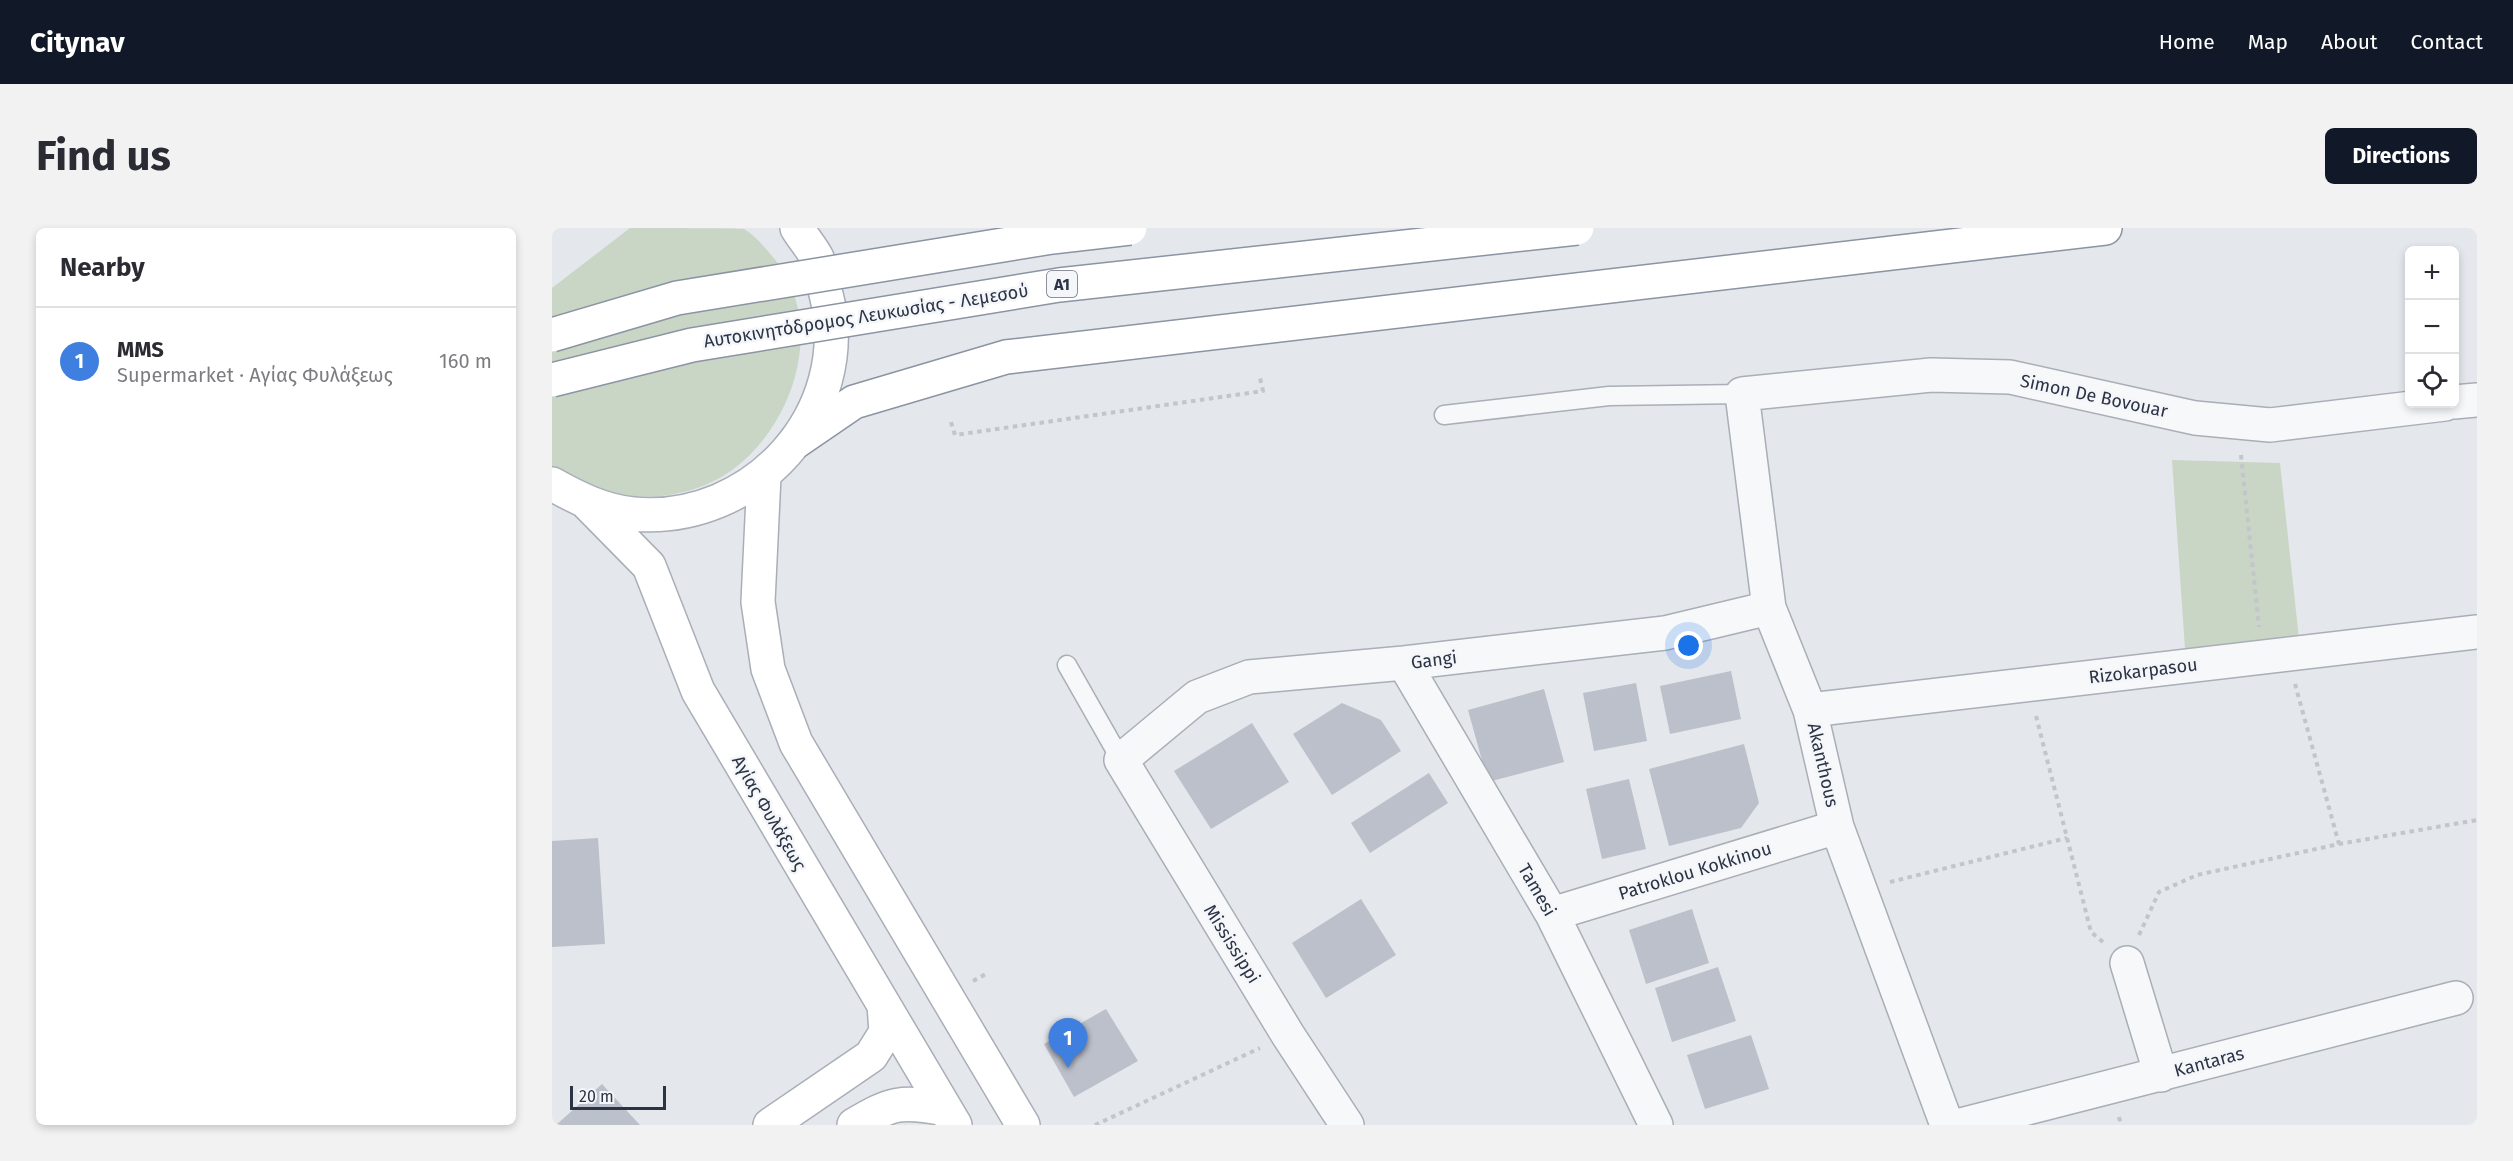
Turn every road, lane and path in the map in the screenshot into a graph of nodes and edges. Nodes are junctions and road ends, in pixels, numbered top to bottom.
1 (797, 228) edge
2 (1130, 228) edge
3 (1577, 228) edge
4 (2105, 228) edge
5 (552, 335) edge
6 (1260, 378) dead end
7 (552, 380) edge
8 (1742, 394) junction
9 (2477, 400) edge
10 (2459, 402) edge
11 (2412, 408) edge
12 (1444, 415) dead end
13 (951, 422) dead end
14 (2237, 422) junction
15 (797, 441) junction
16 (764, 476) junction
17 (552, 484) edge
18 (587, 503) junction
19 (1770, 608) junction
20 (2477, 632) edge
21 (2275, 656) junction
22 (1404, 663) junction
23 (1067, 665) dead end
24 (2028, 685) junction
25 (1810, 710) junction
26 (1121, 760) junction
27 (2477, 820) edge
28 (1837, 827) junction
29 (2067, 838) junction
30 (2339, 844) junction
31 (1860, 890) junction
32 (1552, 914) junction
33 (2127, 963) junction
34 (2457, 998) dead end
35 (884, 1005) junction
36 (1288, 1035) junction
37 (2161, 1075) junction
38 (950, 1117) edge
39 (770, 1125) edge
40 (854, 1125) edge
41 (1023, 1125) edge
42 (1095, 1125) edge
43 (1347, 1125) edge
44 (1656, 1125) edge
45 (1947, 1125) edge
46 (1961, 1125) edge

1 - 15 main road
2 - 5 main road, bridge
3 - 7 main road, Αυτοκινητόδρομος Λευκωσίας - Λεμεσού / A1, bridge
4 - 15 main road
6 - 13 path
8 - 12 lane
8 - 14 street, Simon De Bovouar
8 - 19 street, Akanthous
9 - 10 street
11 - 14 street, Simon De Bovouar
14 - 21 path
15 - 16 main road
16 - 18 main road
16 - 41 main road
17 - 18 main road
18 - 35 main road, Αγίας Φυλάξεως
19 - 22 street, Gangi
19 - 25 street, Akanthous
20 - 21 street, Rizokarpasou
21 - 24 street, Rizokarpasou
21 - 30 path
22 - 26 street, Gangi
22 - 32 street, Tamesi
23 - 26 lane
24 - 25 street, Rizokarpasou
24 - 29 path
25 - 28 street, Akanthous
26 - 36 street, Mississippi
27 - 30 path
28 - 31 street, Akanthous
28 - 32 street, Patroklou Kokkinou
29 - 31 path
29 - 33 path
30 - 33 path
31 - 45 street, Akanthous
32 - 44 street, Tamesi
33 - 37 street
34 - 37 street, Kantaras
35 - 38 main road, Αγίας Φυλάξεως
35 - 39 main road
36 - 42 path
36 - 43 street, Mississippi
37 - 46 street, Kantaras
38 - 40 main road

